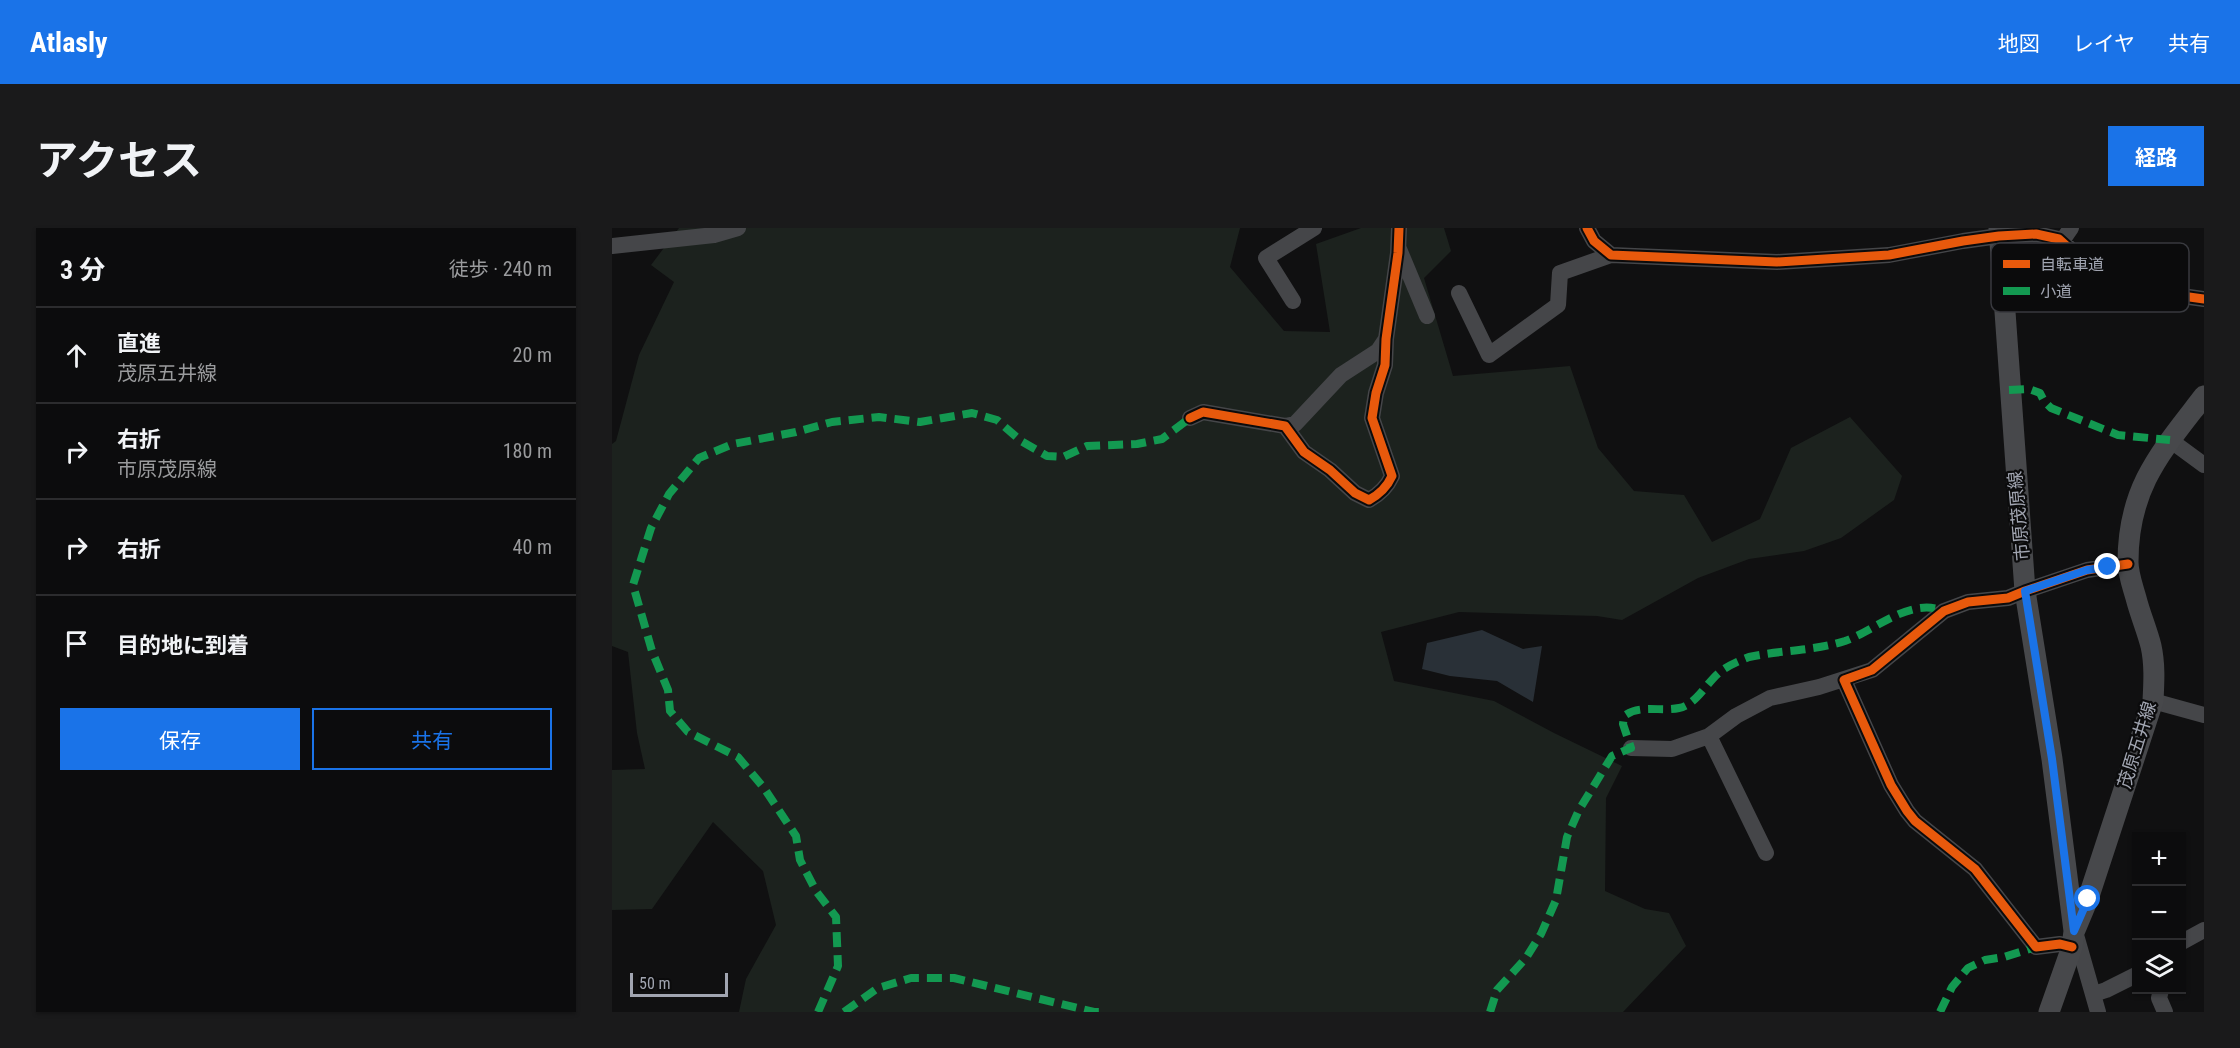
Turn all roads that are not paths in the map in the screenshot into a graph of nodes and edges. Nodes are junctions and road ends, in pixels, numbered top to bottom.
1 (738, 228) edge
2 (1314, 228) edge
3 (1399, 228) edge
4 (1587, 228) edge
5 (1999, 232) edge
6 (2066, 235) edge
7 (612, 246) edge
8 (1398, 248) junction
9 (1611, 255) junction
10 (1459, 293) dead end
11 (2189, 297) edge
12 (2204, 299) edge
13 (1293, 301) dead end
14 (2005, 312) edge
15 (1427, 316) dead end
16 (1386, 339) junction
17 (2204, 396) edge
18 (1190, 418) dead end
19 (1285, 426) junction
20 (2170, 440) junction
21 (2204, 465) edge
22 (2128, 564) junction
23 (2025, 591) junction
24 (1844, 680) junction
25 (2153, 700) junction
26 (2204, 715) edge
27 (1709, 736) junction
28 (1631, 748) dead end
29 (1766, 854) dead end
30 (2204, 930) edge
31 (2073, 939) junction
32 (2185, 940) edge
33 (2132, 977) edge
34 (2094, 993) junction
35 (2160, 994) edge
36 (2049, 1012) edge
37 (2098, 1012) edge
38 (2165, 1012) edge

1 - 7 street
2 - 13 street
3 - 8 street
4 - 9 street
5 - 6 street
5 - 9 street
8 - 15 street
8 - 16 street
9 - 10 street
11 - 12 street
14 - 23 main road, 市原茂原線
16 - 19 street
16 - 19 street
17 - 20 main road, 茂原五井線
18 - 19 street
20 - 21 street
20 - 22 main road, 茂原五井線
22 - 23 street
22 - 25 main road, 茂原五井線
23 - 24 street
23 - 31 main road, 市原茂原線
24 - 27 street
24 - 31 street
25 - 26 street
25 - 31 main road, 茂原五井線
27 - 28 street
27 - 29 street
30 - 32 street
31 - 34 street
31 - 36 main road, 市原茂原線
33 - 34 street
34 - 37 street
35 - 38 street

